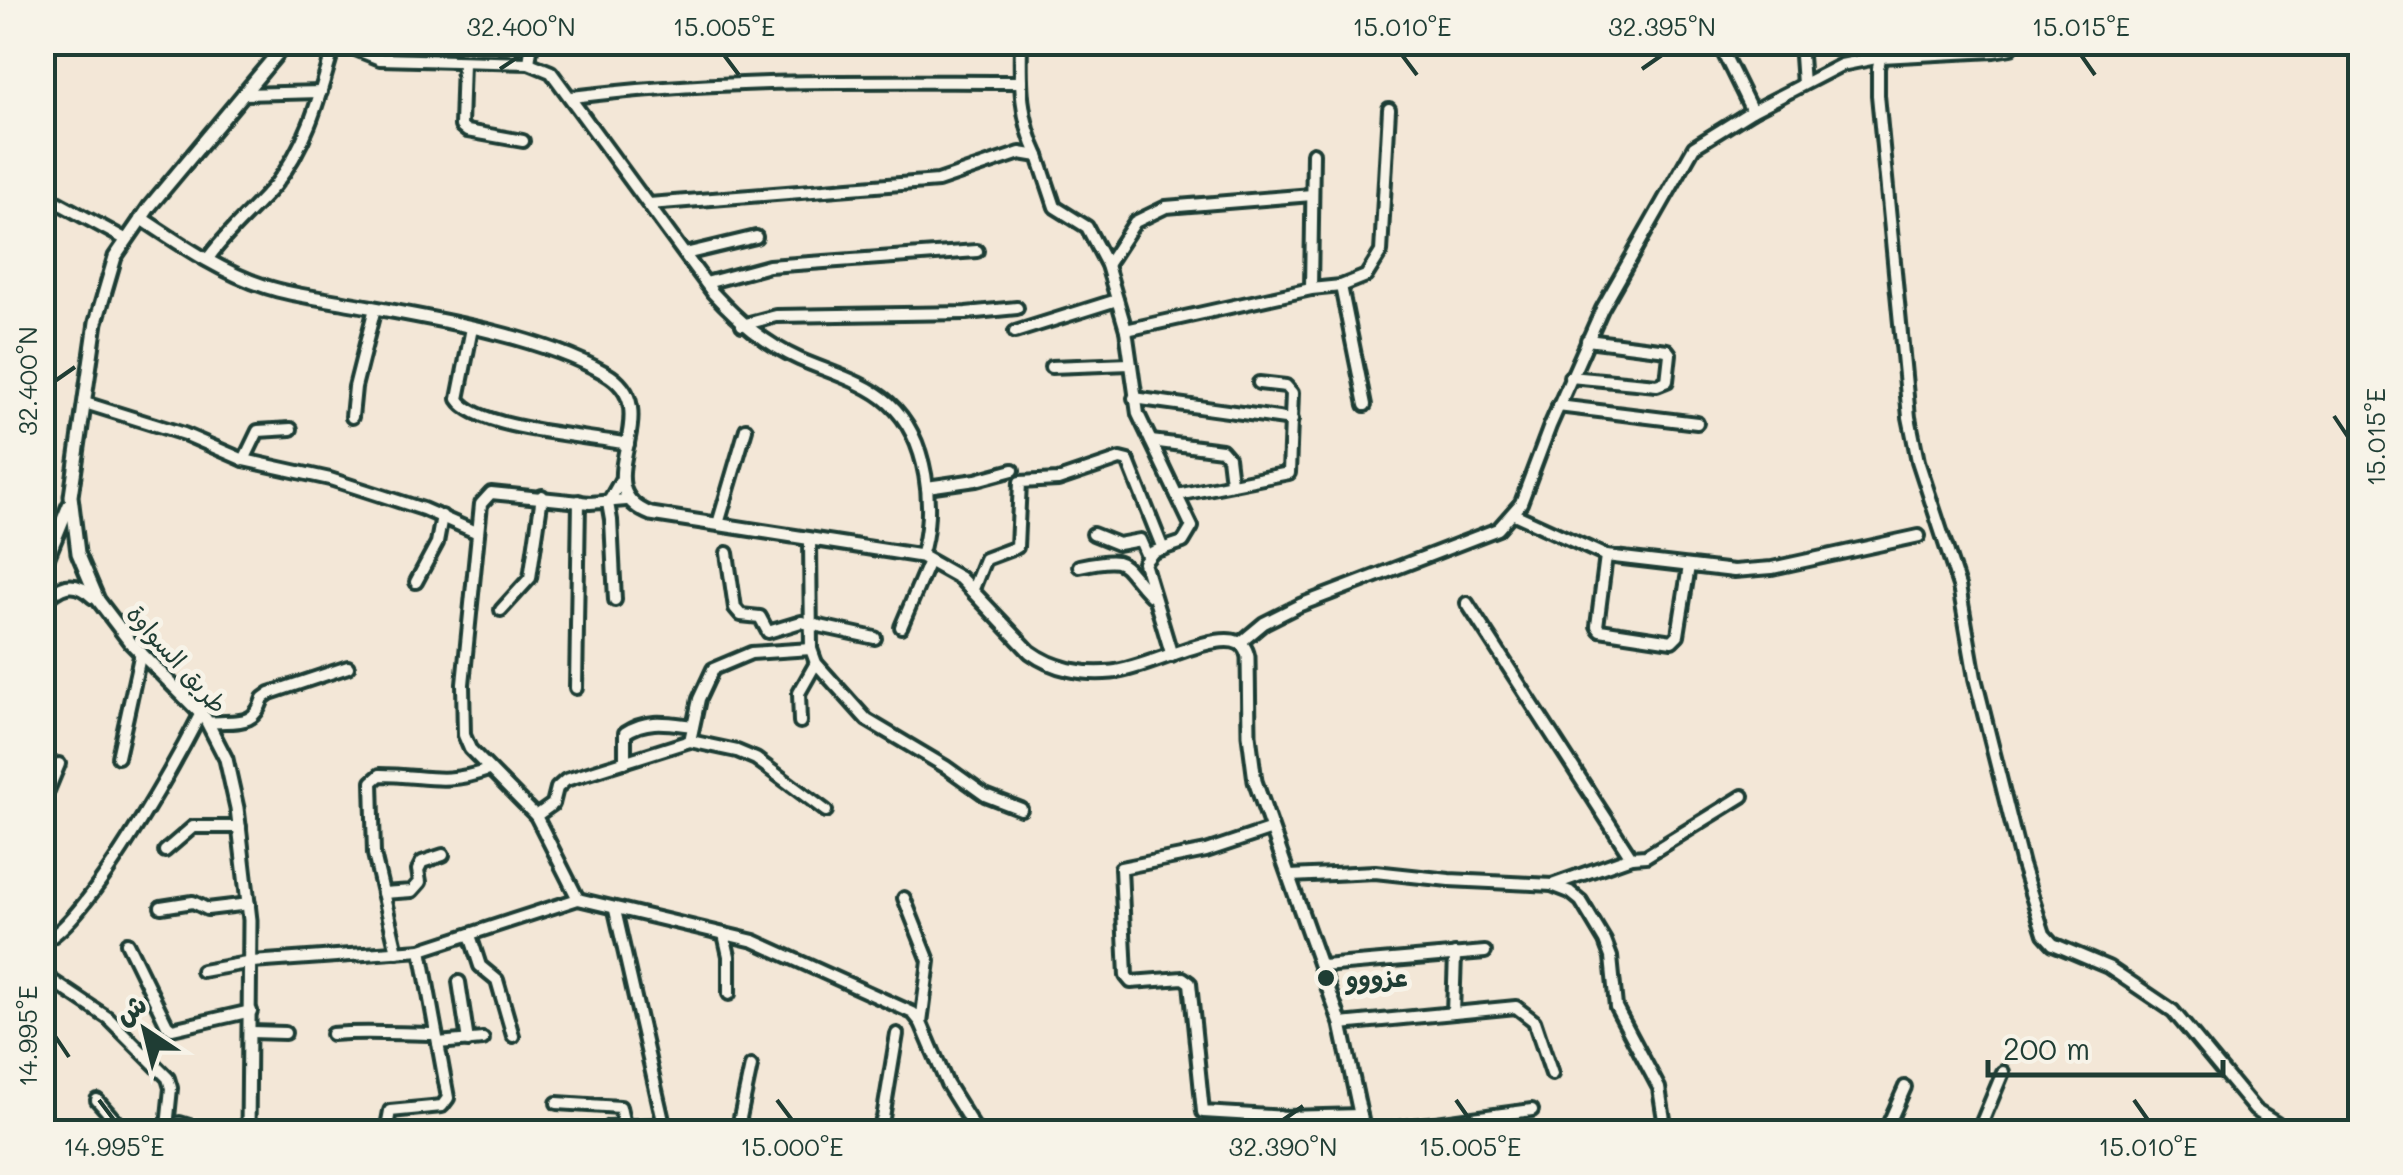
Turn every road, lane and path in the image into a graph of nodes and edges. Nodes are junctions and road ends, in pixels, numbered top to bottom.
1 (277, 42) edge
2 (287, 42) edge
3 (337, 42) edge
4 (532, 42) edge
5 (1021, 42) edge
6 (1718, 42) edge
7 (1800, 42) edge
8 (1884, 42) edge
9 (2015, 42) edge
10 (1881, 57) junction
11 (271, 60) junction
12 (463, 62) junction
13 (529, 63) junction
14 (1020, 82) junction
15 (1803, 84) junction
16 (322, 92) junction
17 (243, 94) junction
18 (572, 97) junction
19 (1389, 110) dead end
20 (1752, 111) junction
21 (522, 141) dead end
22 (1313, 153) dead end
23 (1038, 156) junction
24 (42, 194) edge
25 (1312, 195) junction
26 (649, 204) junction
27 (141, 218) junction
28 (756, 237) dead end
29 (125, 240) junction
30 (977, 251) dead end
31 (685, 254) junction
32 (207, 260) junction
33 (1107, 265) junction
34 (706, 284) junction
35 (1341, 286) junction
36 (1311, 289) junction
37 (1117, 300) junction
38 (375, 308) junction
39 (1017, 308) dead end
40 (742, 325) junction
41 (472, 328) junction
42 (1126, 330) junction
43 (1014, 332) dead end
44 (1587, 340) junction
45 (1130, 364) junction
46 (1051, 367) dead end
47 (1570, 378) junction
48 (1259, 384) dead end
49 (1134, 398) junction
50 (85, 402) junction
51 (1365, 404) dead end
52 (1558, 406) junction
53 (352, 418) dead end
54 (1292, 420) junction
55 (1697, 423) dead end
56 (292, 428) dead end
57 (746, 429) dead end
58 (1151, 441) junction
59 (628, 444) junction
60 (244, 460) junction
61 (1012, 470) dead end
62 (621, 480) junction
63 (1231, 482) junction
64 (927, 488) junction
65 (72, 496) junction
66 (542, 496) junction
67 (1177, 496) junction
68 (626, 500) junction
69 (578, 501) junction
70 (608, 503) junction
71 (1514, 514) junction
72 (442, 516) junction
73 (718, 524) junction
74 (478, 533) junction
75 (1093, 534) dead end
76 (1919, 536) dead end
77 (810, 539) junction
78 (1163, 549) junction
79 (727, 553) dead end
80 (1147, 556) junction
81 (1606, 556) junction
82 (925, 558) junction
83 (1079, 566) dead end
84 (1688, 566) junction
85 (42, 571) edge
86 (416, 582) dead end
87 (972, 589) junction
88 (614, 600) dead end
89 (1156, 601) junction
90 (42, 602) edge
91 (1467, 603) dead end
92 (100, 604) junction
93 (501, 610) dead end
94 (811, 623) junction
95 (901, 627) dead end
96 (875, 638) dead end
97 (1240, 642) junction
98 (812, 649) junction
99 (141, 652) junction
100 (1172, 656) junction
101 (816, 663) junction
102 (348, 667) dead end
103 (576, 688) dead end
104 (205, 718) junction
105 (800, 722) dead end
106 (693, 726) junction
107 (690, 741) junction
108 (118, 756) dead end
109 (625, 762) junction
110 (59, 764) dead end
111 (488, 770) junction
112 (1743, 796) dead end
113 (42, 805) edge
114 (1021, 809) dead end
115 (826, 811) dead end
116 (536, 816) junction
117 (240, 828) junction
118 (1272, 829) junction
119 (165, 851) dead end
120 (443, 856) dead end
121 (1632, 857) junction
122 (1290, 876) junction
123 (1552, 885) junction
124 (384, 894) junction
125 (904, 898) dead end
126 (578, 900) junction
127 (249, 904) junction
128 (161, 907) dead end
129 (615, 910) junction
130 (470, 934) junction
131 (724, 934) junction
132 (42, 942) edge
133 (127, 942) dead end
134 (421, 950) junction
135 (397, 952) junction
136 (1485, 952) dead end
137 (1455, 954) junction
138 (252, 962) junction
139 (1323, 966) junction
140 (202, 971) dead end
141 (51, 980) dead end
142 (459, 982) dead end
143 (729, 994) dead end
144 (251, 1012) junction
145 (1454, 1013) junction
146 (922, 1023) junction
147 (1341, 1024) junction
148 (251, 1032) junction
149 (285, 1033) dead end
150 (332, 1034) dead end
151 (898, 1034) dead end
152 (514, 1036) dead end
153 (437, 1038) junction
154 (468, 1040) junction
155 (484, 1040) dead end
156 (751, 1066) dead end
157 (2003, 1072) dead end
158 (1552, 1074) dead end
159 (1905, 1086) dead end
160 (97, 1100) dead end
161 (556, 1103) dead end
162 (1532, 1110) dead end
163 (1279, 1116) junction
164 (1361, 1116) junction
165 (624, 1125) junction
166 (664, 1125) junction
167 (167, 1127) junction
168 (249, 1131) edge
169 (125, 1132) edge
170 (154, 1132) edge
171 (386, 1132) edge
172 (610, 1132) edge
173 (683, 1132) edge
174 (737, 1132) edge
175 (878, 1132) edge
176 (976, 1132) edge
177 (1280, 1132) edge
178 (1367, 1132) edge
179 (1666, 1132) edge
180 (1885, 1132) edge
181 (1978, 1132) edge
182 (2290, 1132) edge

1 - 11 street
2 - 11 street, طريق السواوة
3 - 12 street
3 - 16 street
4 - 13 street
5 - 14 street
6 - 20 street
7 - 15 street
8 - 10 street
9 - 10 street
10 - 15 street
10 - 182 street
11 - 17 street, طريق السواوة
12 - 13 street
12 - 21 street
13 - 18 street
14 - 18 street
14 - 23 street
15 - 20 street
16 - 17 street
16 - 32 street
17 - 27 street, طريق السواوة
18 - 26 street
19 - 35 street
20 - 44 street
22 - 25 street
23 - 26 street
23 - 33 street
24 - 29 street
25 - 33 street
25 - 36 street
26 - 31 street
27 - 29 street, طريق السواوة
27 - 32 street
28 - 31 street
29 - 50 street, طريق السواوة
30 - 34 street
31 - 34 street
32 - 38 street
33 - 37 street
34 - 40 street
35 - 36 street
35 - 51 street
36 - 42 street
37 - 42 street
37 - 43 street
38 - 41 street
38 - 53 street
39 - 40 street
40 - 64 street
41 - 59 street
41 - 59 street
42 - 45 street
44 - 47 street
44 - 47 street
45 - 46 street
45 - 49 street
47 - 52 street
48 - 54 street
49 - 54 street
49 - 58 street
50 - 60 street
50 - 65 street, طريق السواوة
52 - 55 street
52 - 71 street
54 - 63 street
56 - 60 street
57 - 73 street
58 - 63 street
58 - 67 street
59 - 62 street
60 - 72 street
61 - 64 street
62 - 68 street
62 - 70 street
63 - 67 street
64 - 82 street
65 - 85 street
65 - 92 street, طريق السواوة
66 - 69 street
66 - 74 street
66 - 93 street
67 - 78 street
68 - 70 street
68 - 73 street
69 - 70 street
69 - 103 street
70 - 88 street
71 - 81 street
71 - 97 street
72 - 74 street
72 - 86 street
73 - 77 street
74 - 111 street
75 - 80 street
76 - 84 street
77 - 82 street
77 - 94 street
78 - 80 street
78 - 87 street
79 - 94 street
80 - 89 street
81 - 84 street
81 - 84 street
82 - 87 street
82 - 95 street
83 - 89 street
87 - 100 street
89 - 100 street
90 - 92 street
91 - 121 street
92 - 99 street, طريق السواوة
94 - 96 street
94 - 98 street
97 - 100 street
97 - 118 street
98 - 101 street
98 - 106 street
99 - 104 street, طريق السواوة
99 - 108 street
101 - 105 street
101 - 114 street
102 - 104 street
104 - 117 street, طريق السواوة
104 - 132 street
106 - 107 street
106 - 109 street
107 - 109 street
107 - 115 street
109 - 116 street
110 - 113 street
111 - 116 street
111 - 124 street
112 - 121 street
116 - 126 street
117 - 119 street
117 - 127 street, طريق السواوة
118 - 122 street
118 - 163 street
120 - 124 street
121 - 123 street
122 - 123 street
122 - 139 street
123 - 179 street
124 - 135 street
125 - 146 street
126 - 129 street
126 - 130 street
127 - 128 street
127 - 138 street, طريق السواوة
129 - 131 street
129 - 166 street
130 - 134 street
130 - 152 street
131 - 143 street
131 - 146 street
133 - 144 street
134 - 135 street
134 - 153 street
135 - 138 street
136 - 137 street
137 - 139 street
137 - 145 street
138 - 140 street
138 - 144 street, طريق السواوة
139 - 147 street
141 - 167 street
142 - 154 street
144 - 148 street, طريق السواوة
145 - 147 street
145 - 158 street
146 - 176 street
147 - 164 street
148 - 149 street
148 - 168 street, طريق السواوة
150 - 153 street
151 - 175 street
153 - 154 street
153 - 171 street
154 - 155 street
156 - 174 street
157 - 181 street
159 - 180 street
160 - 169 street
161 - 165 street
162 - 178 street
163 - 164 street
163 - 177 street
164 - 178 street
165 - 166 street
165 - 172 street
166 - 173 street
167 - 168 street
167 - 170 street

